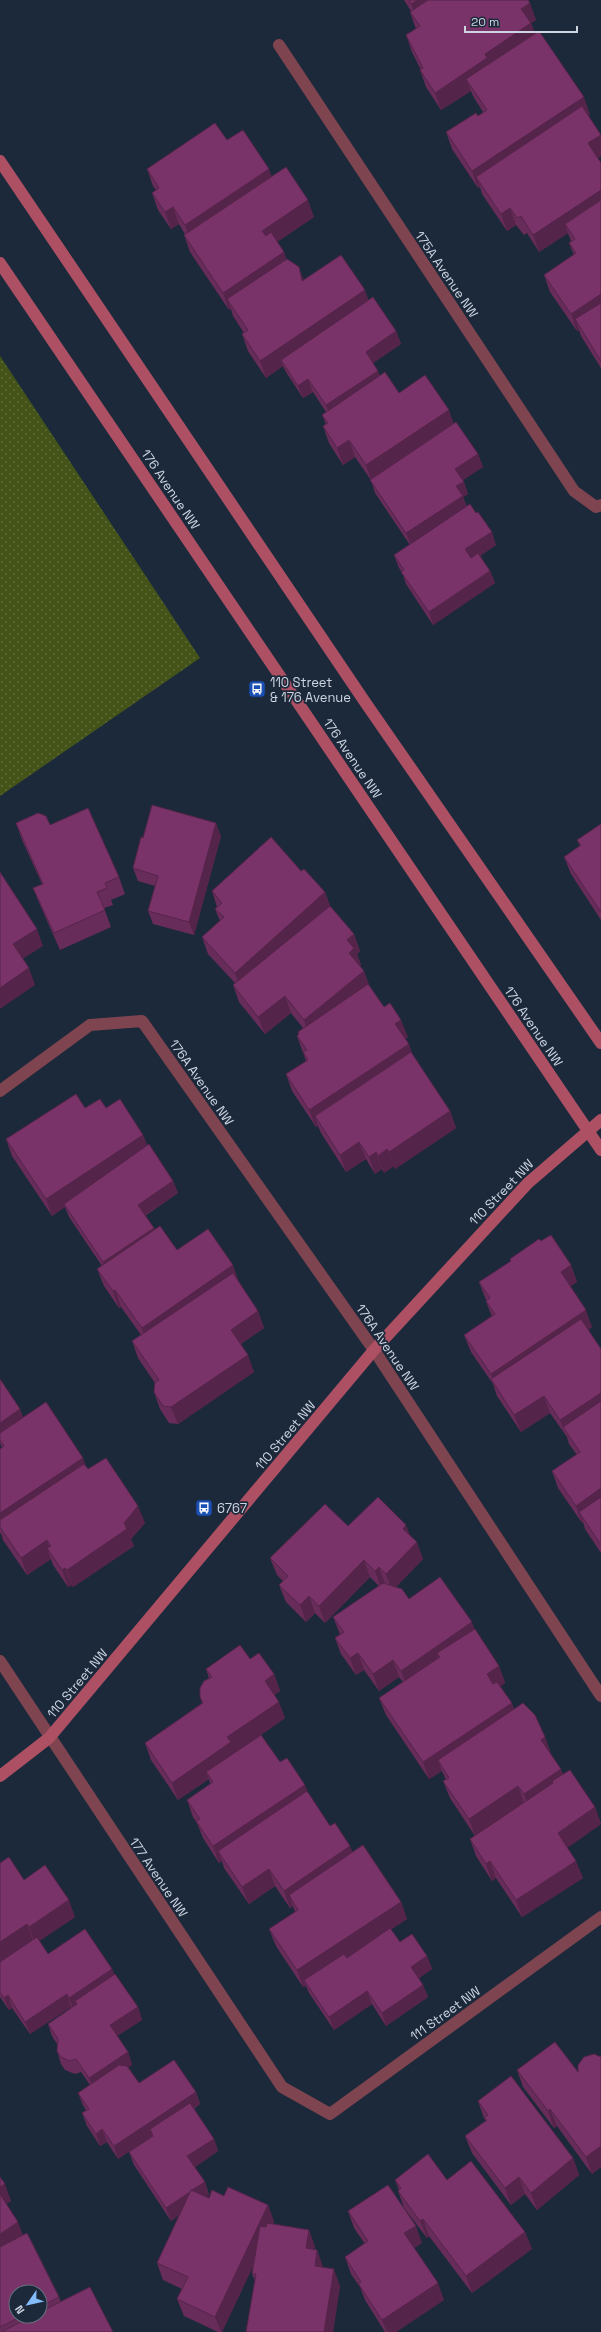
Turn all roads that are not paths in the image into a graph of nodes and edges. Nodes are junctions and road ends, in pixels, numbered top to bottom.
1 (279, 46) dead end
2 (0, 161) edge
3 (0, 263) edge
4 (601, 505) edge
5 (601, 1043) edge
6 (0, 1090) edge
7 (601, 1120) edge
8 (588, 1130) junction
9 (601, 1150) edge
10 (374, 1350) junction
11 (0, 1661) edge
12 (601, 1696) edge
13 (49, 1738) junction
14 (0, 1776) edge
15 (601, 1917) edge
16 (303, 2099) joint

1 - 4 street, 175A Avenue NW
2 - 5 street
3 - 8 street, 176 Avenue NW
6 - 10 street, 176A Avenue NW
7 - 8 street, 110 Street NW
8 - 9 street, 176 Avenue NW
8 - 10 street, 110 Street NW
10 - 12 street, 176A Avenue NW
10 - 13 street, 110 Street NW
11 - 13 street, 177 Avenue NW
13 - 14 street, 110 Street NW
13 - 16 street, 177 Avenue NW
15 - 16 street, 111 Street NW

